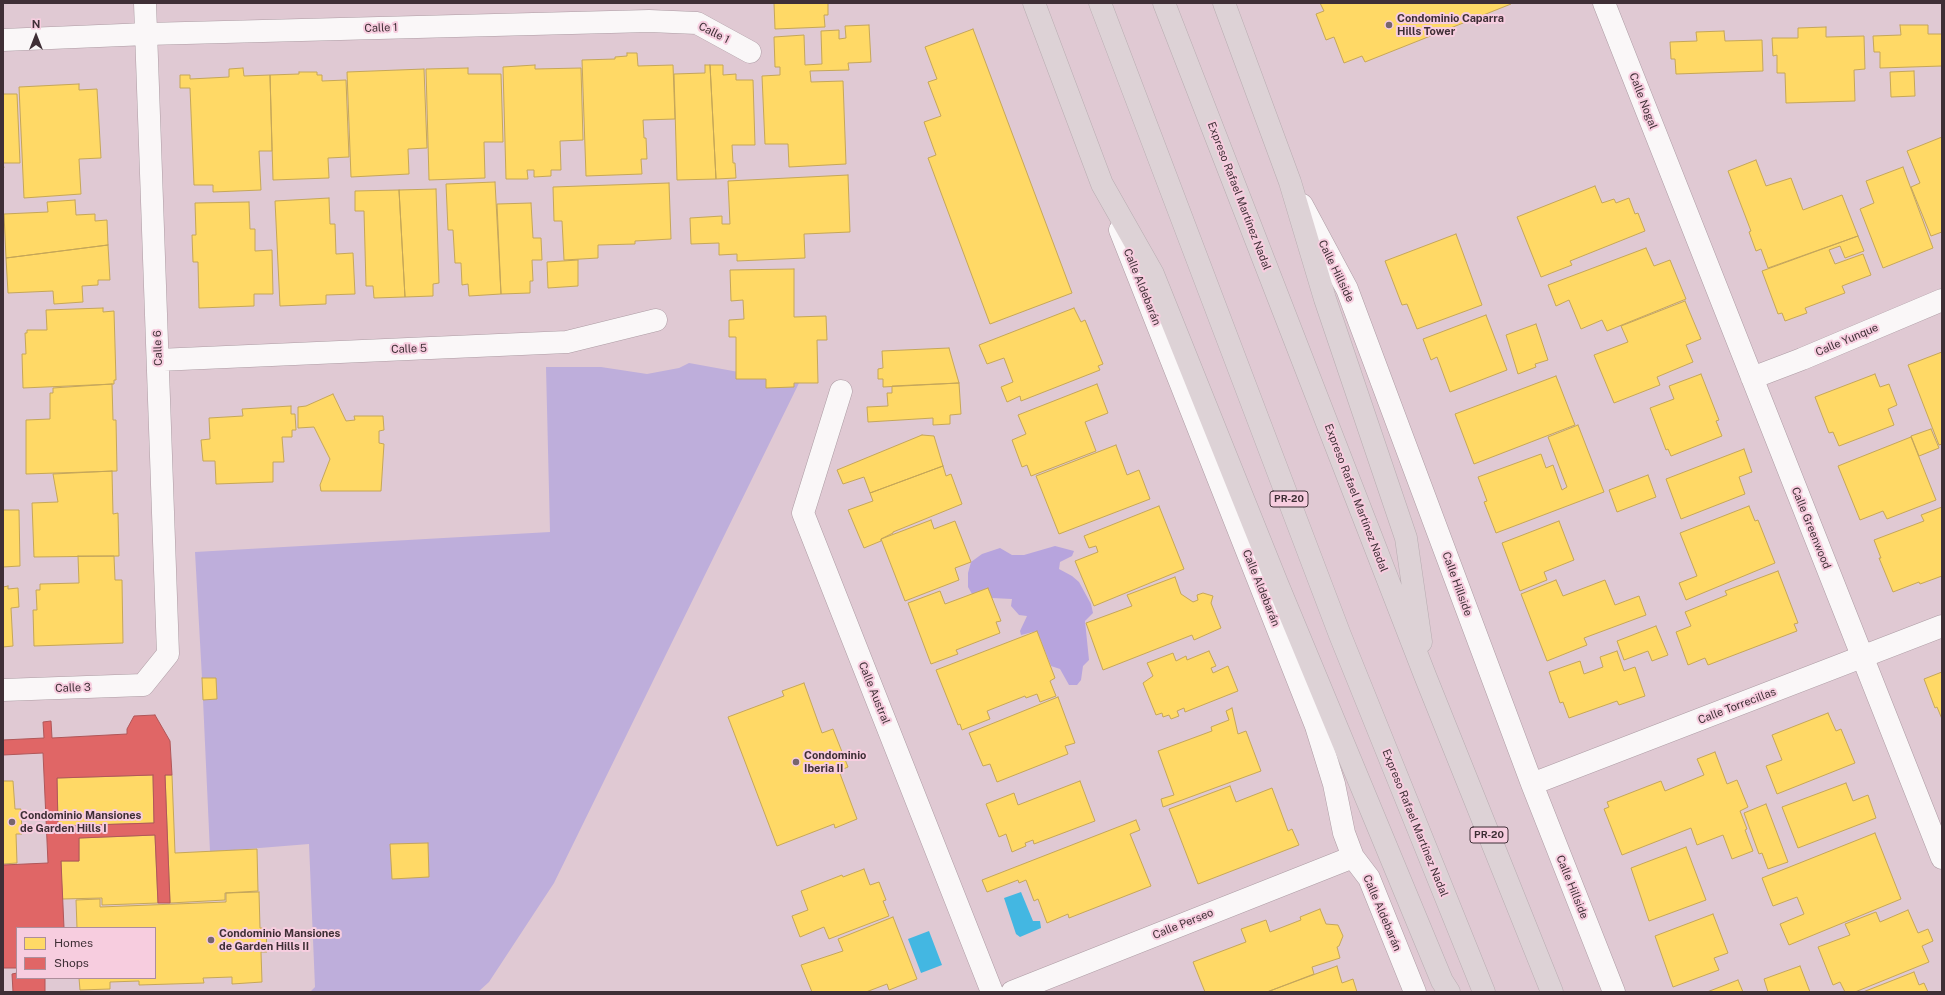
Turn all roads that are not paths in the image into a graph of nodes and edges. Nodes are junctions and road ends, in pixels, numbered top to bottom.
1 (145, 3) edge
2 (1034, 3) edge
3 (1100, 3) edge
4 (1164, 3) edge
5 (1224, 3) edge
6 (1604, 3) edge
7 (147, 34) junction
8 (3, 40) edge
9 (750, 52) dead end
10 (1290, 182) junction
11 (1102, 184) junction
12 (1681, 199) joint
13 (1942, 300) edge
14 (656, 320) dead end
15 (158, 360) junction
16 (1752, 378) junction
17 (841, 391) dead end
18 (1942, 626) edge
19 (1863, 657) junction
20 (1426, 678) junction
21 (143, 685) joint
22 (3, 690) edge
23 (1532, 784) junction
24 (1353, 857) junction
25 (1942, 858) edge
26 (992, 992) edge
27 (1012, 992) edge
28 (1415, 992) edge
29 (1449, 992) edge
30 (1484, 992) edge
31 (1552, 992) edge
32 (1614, 992) edge

1 - 7 street, Calle 6
2 - 11 highway
3 - 30 highway, Expreso Rafael Martínez Nadal / PR-20
4 - 20 highway, Expreso Rafael Martínez Nadal / PR-20
5 - 10 highway
6 - 12 street, Calle Nogal
7 - 8 street, Calle 1
7 - 9 street, Calle 1
7 - 15 street, Calle 6
10 - 20 highway
10 - 23 street, Calle Hillside
11 - 24 street, Calle Aldebarán
11 - 29 highway
12 - 16 street, Calle Greenwood
13 - 16 street, Calle Yunque
14 - 15 street, Calle 5
15 - 21 street, Calle 6
16 - 19 street, Calle Greenwood
17 - 26 street, Calle Austral
18 - 19 street, Calle Torrecillas
19 - 23 street, Calle Torrecillas
19 - 25 street, Calle Greenwood
20 - 31 highway, Expreso Rafael Martínez Nadal / PR-20
21 - 22 street, Calle 3
23 - 32 street, Calle Hillside
24 - 27 street, Calle Perseo
24 - 28 street, Calle Aldebarán

